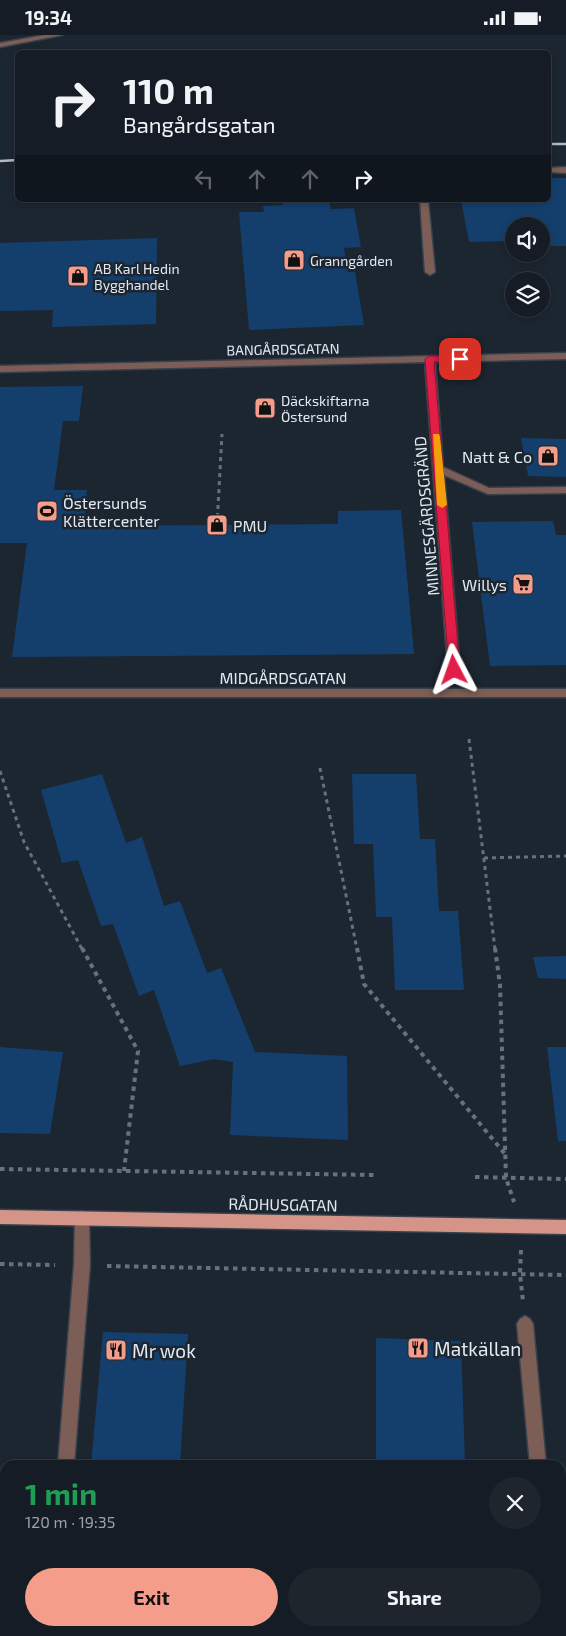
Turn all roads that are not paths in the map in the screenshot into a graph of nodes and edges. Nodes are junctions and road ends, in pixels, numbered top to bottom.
1 (58, 35) edge
2 (0, 45) edge
3 (551, 170) edge
4 (566, 170) edge
5 (424, 202) edge
6 (430, 272) dead end
7 (566, 356) edge
8 (430, 359) junction
9 (0, 369) edge
10 (439, 469) junction
11 (566, 490) edge
12 (454, 670) dead end
13 (0, 693) edge
14 (566, 693) edge
15 (0, 1217) edge
16 (82, 1218) junction
17 (566, 1227) edge
18 (525, 1324) dead end
19 (66, 1460) edge
20 (538, 1460) edge

1 - 2 street
3 - 4 street
5 - 6 street
7 - 8 street, BANGÅRDSGATAN
8 - 9 street, BANGÅRDSGATAN
8 - 10 street, MINNESGÄRDSGRÄND
10 - 11 street
10 - 12 street, MINNESGÄRDSGRÄND
13 - 14 street, MIDGÅRDSGATAN
15 - 16 main road, RÅDHUSGATAN
16 - 17 main road, RÅDHUSGATAN
16 - 19 street
18 - 20 street

